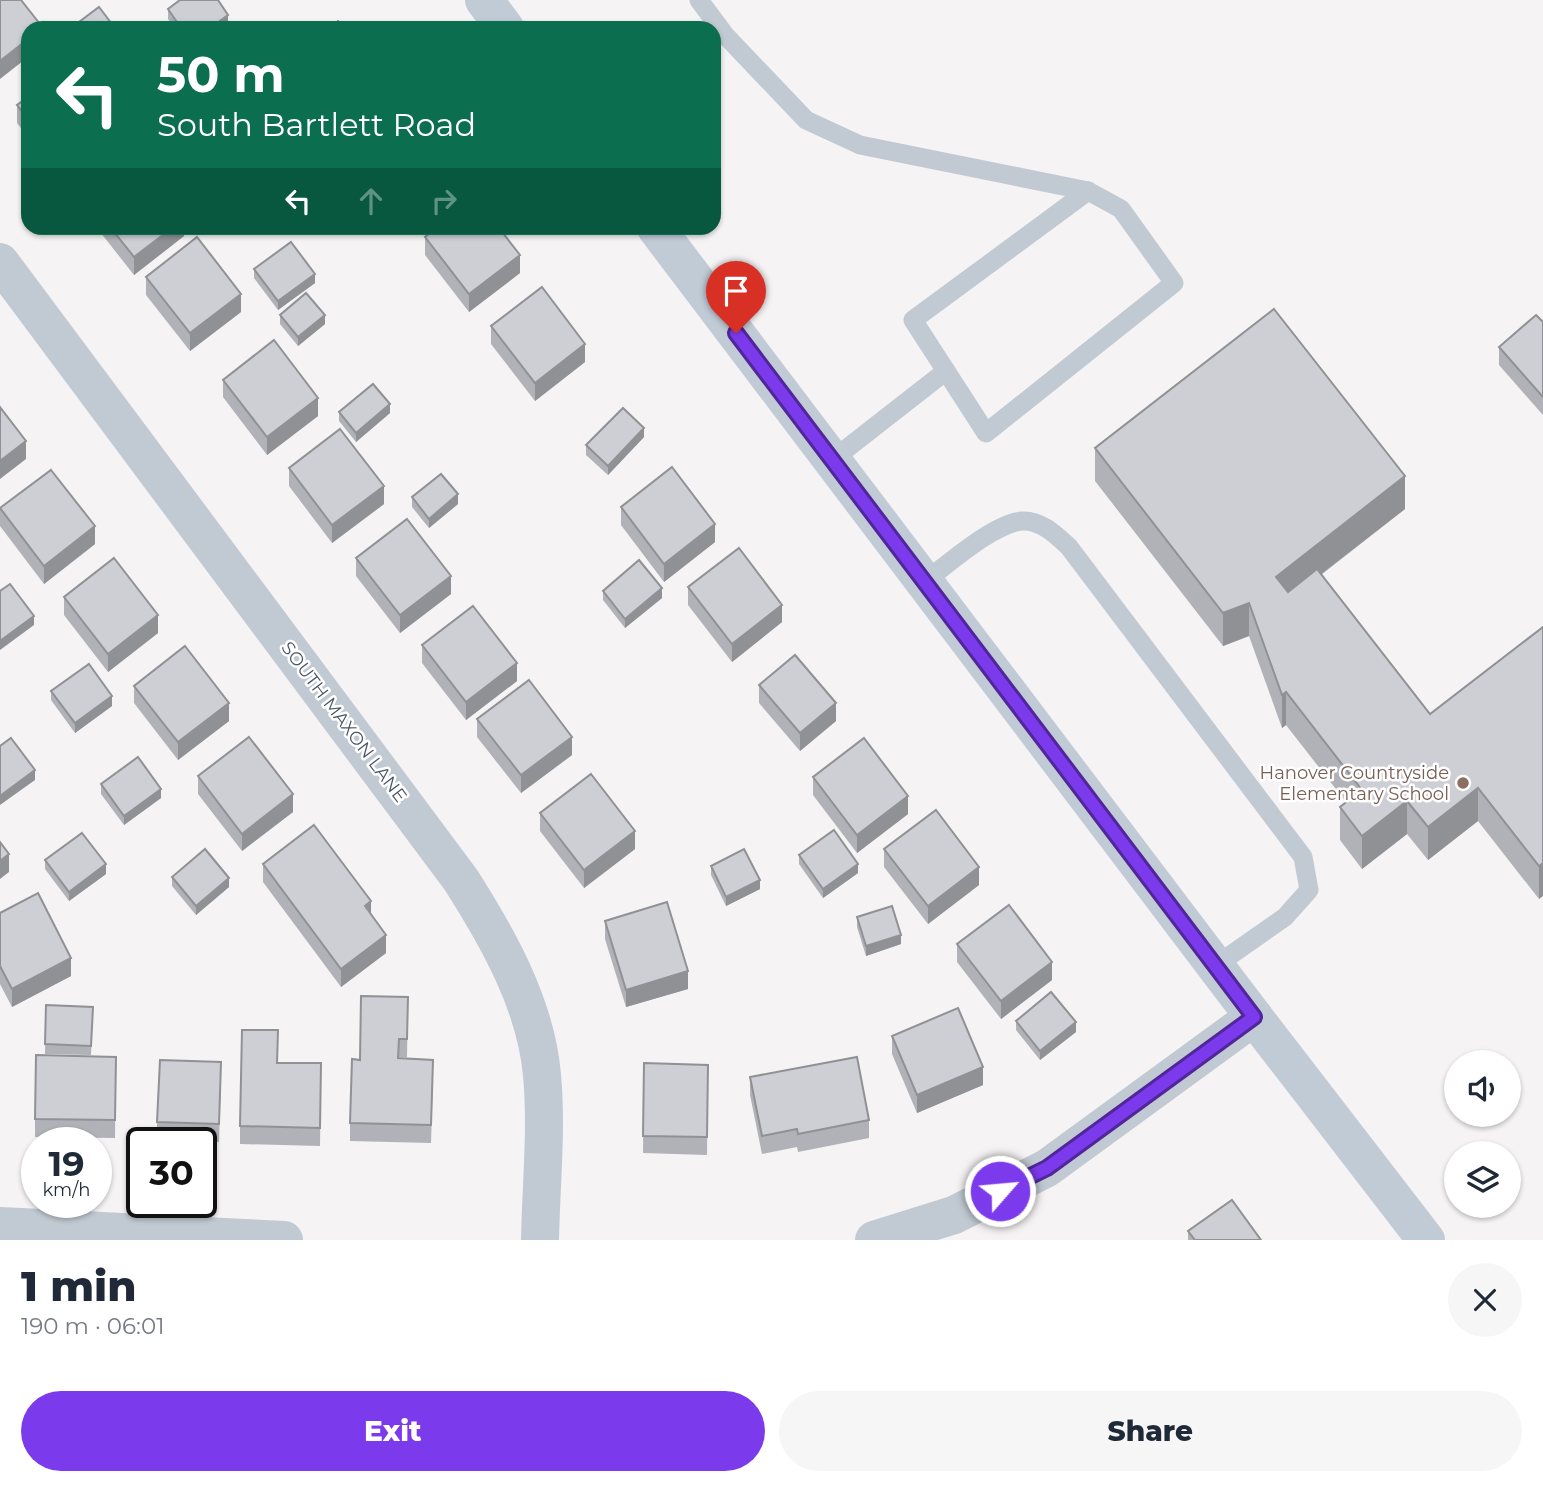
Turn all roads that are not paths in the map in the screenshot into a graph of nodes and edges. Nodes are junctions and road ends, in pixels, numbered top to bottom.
1 (484, 0) edge
2 (699, 0) edge
3 (500, 21) edge
4 (715, 21) edge
5 (721, 30) edge
6 (1088, 191) junction
7 (661, 235) edge
8 (0, 262) edge
9 (946, 371) junction
10 (832, 460) junction
11 (924, 582) junction
12 (1215, 966) junction
13 (1254, 1017) junction
14 (0, 1226) edge
15 (284, 1240) edge
16 (540, 1240) edge
17 (874, 1240) edge
18 (1426, 1240) edge

1 - 3 main road
2 - 4 lane
5 - 6 lane
6 - 9 lane
6 - 9 lane
7 - 10 main road
8 - 16 street, SOUTH MAXON LANE
9 - 10 lane
10 - 11 main road
11 - 12 main road
11 - 12 lane
12 - 13 main road
13 - 17 street
13 - 18 main road
14 - 15 street

